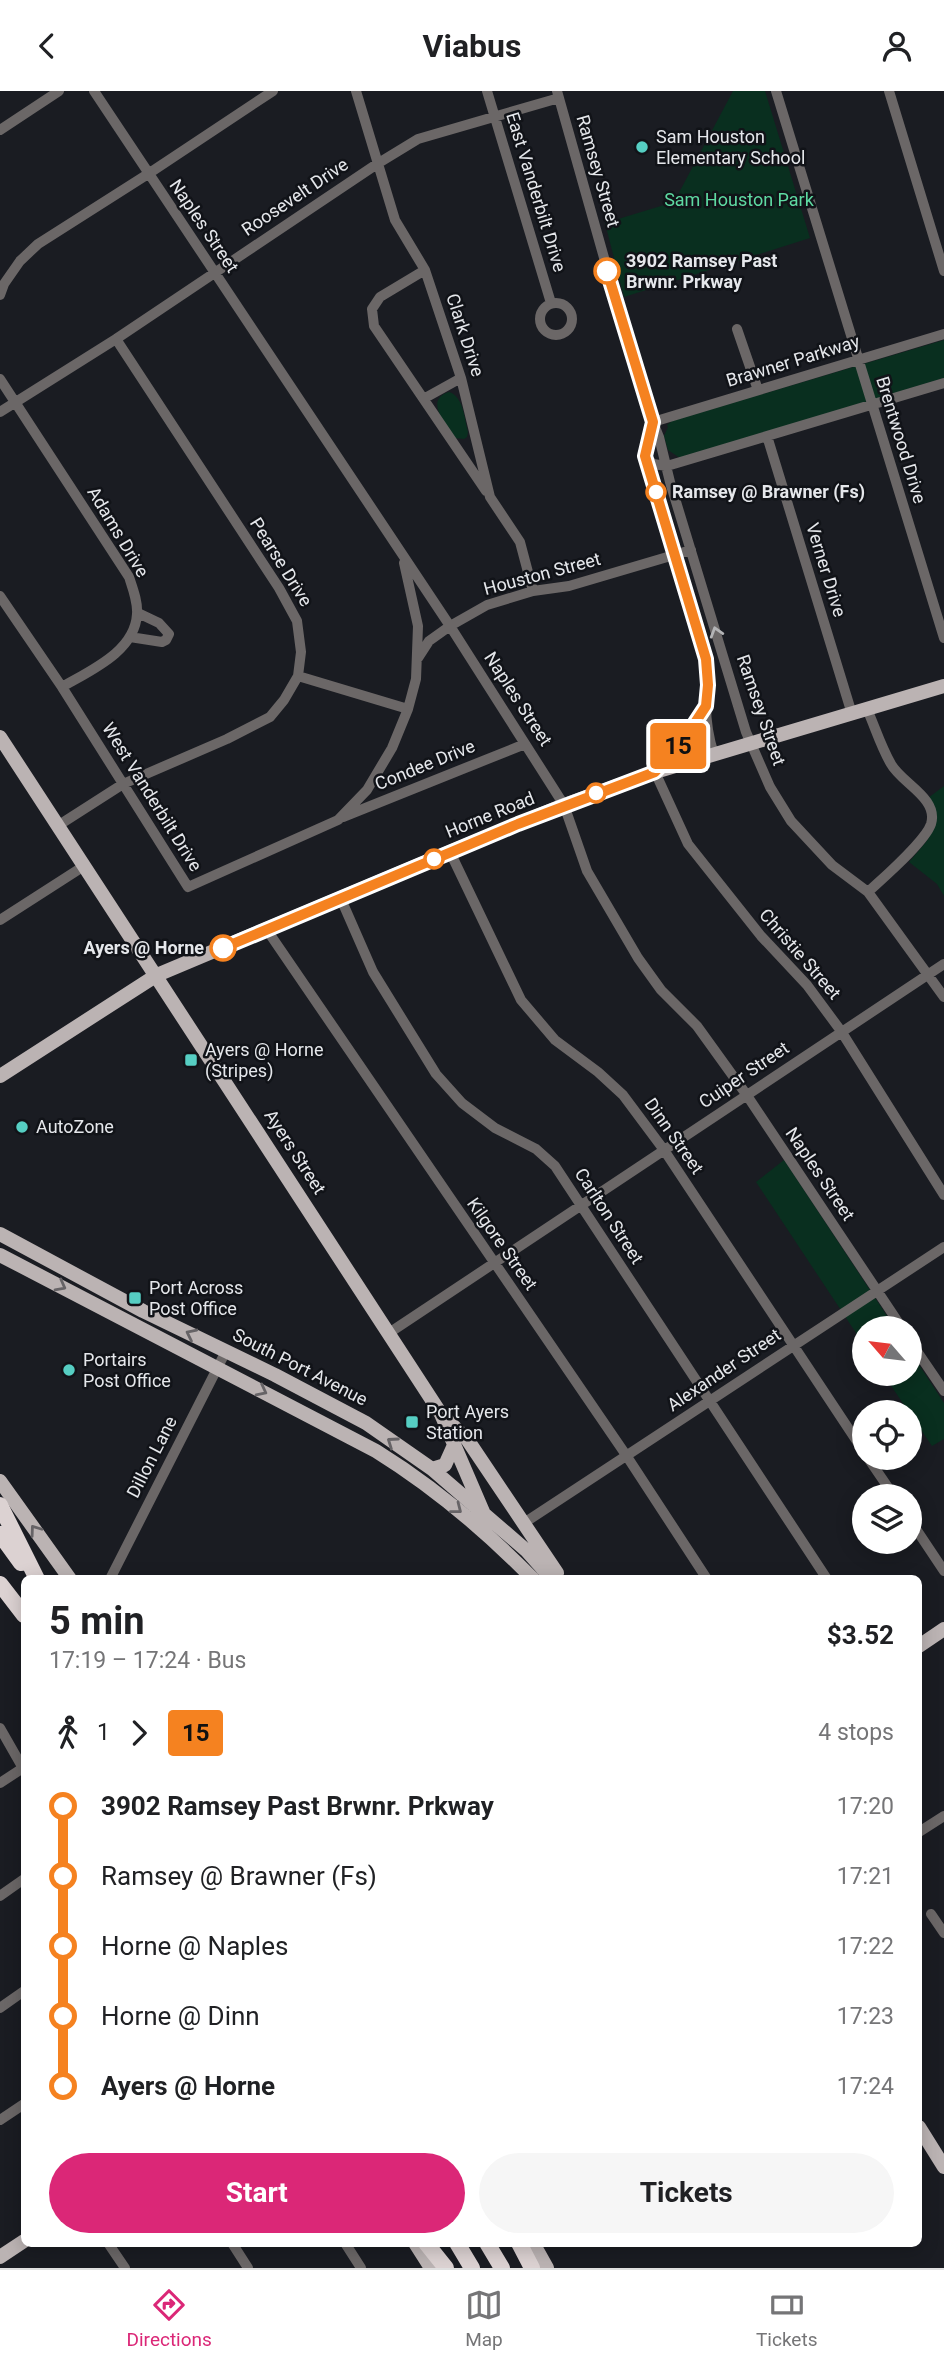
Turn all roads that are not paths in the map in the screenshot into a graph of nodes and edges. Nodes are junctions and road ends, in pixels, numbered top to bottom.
1 (59, 91) edge
2 (94, 91) edge
3 (273, 91) edge
4 (356, 91) edge
5 (487, 91) edge
6 (776, 91) edge
7 (889, 91) edge
8 (558, 94) edge
9 (495, 116) junction
10 (0, 130) edge
11 (377, 164) junction
12 (148, 174) junction
13 (425, 270) junction
14 (944, 271) edge
15 (215, 272) junction
16 (0, 295) edge
17 (551, 303) dead end
18 (737, 328) dead end
19 (944, 334) edge
20 (116, 339) junction
21 (858, 360) junction
22 (461, 378) junction
23 (0, 379) edge
24 (944, 383) edge
25 (758, 390) junction
26 (425, 398) junction
27 (15, 402) junction
28 (871, 405) junction
29 (0, 412) edge
30 (653, 422) junction
31 (767, 436) junction
32 (645, 456) junction
33 (667, 466) junction
34 (490, 496) junction
35 (691, 550) junction
36 (674, 555) junction
37 (403, 557) junction
38 (533, 591) junction
39 (0, 596) edge
40 (138, 613) junction
41 (450, 626) junction
42 (130, 637) junction
43 (944, 638) edge
44 (418, 658) junction
45 (298, 676) junction
46 (944, 686) edge
47 (62, 687) junction
48 (706, 706) junction
49 (408, 709) junction
50 (867, 709) junction
51 (852, 713) junction
52 (0, 737) edge
53 (526, 744) junction
54 (752, 744) junction
55 (714, 755) junction
56 (655, 772) junction
57 (123, 784) junction
58 (564, 805) junction
59 (338, 820) junction
60 (59, 825) junction
61 (450, 852) junction
62 (84, 866) junction
63 (868, 892) junction
64 (341, 899) junction
65 (0, 920) edge
66 (267, 930) junction
67 (944, 964) edge
68 (929, 974) junction
69 (157, 975) junction
70 (944, 997) edge
71 (841, 1031) junction
72 (0, 1076) edge
73 (746, 1094) junction
74 (664, 1150) junction
75 (944, 1195) edge
76 (580, 1205) junction
77 (0, 1234) edge
78 (944, 1247) edge
79 (0, 1255) edge
80 (492, 1262) junction
81 (877, 1291) junction
82 (894, 1316) edge
83 (389, 1332) junction
84 (793, 1345) junction
85 (226, 1351) junction
86 (922, 1359) edge
87 (217, 1368) junction
88 (944, 1391) edge
89 (711, 1401) junction
90 (441, 1414) junction
91 (852, 1434) edge
92 (454, 1445) junction
93 (626, 1455) junction
94 (432, 1469) junction
95 (0, 1481) edge
96 (0, 1505) edge
97 (480, 1519) junction
98 (524, 1523) junction
99 (0, 1534) edge
100 (922, 1538) edge
101 (944, 1571) edge
102 (32, 1575) edge
103 (33, 1575) edge
104 (67, 1575) edge
105 (112, 1575) edge
106 (529, 1575) edge
107 (548, 1575) edge
108 (558, 1575) edge
109 (704, 1575) edge
110 (824, 1575) edge
111 (0, 1584) edge
112 (21, 1611) edge
113 (944, 1629) edge
114 (922, 1644) edge
115 (0, 1728) edge
116 (21, 1764) edge
117 (21, 1771) edge
118 (0, 1783) edge
119 (944, 1816) edge
120 (922, 1830) edge
121 (21, 1881) edge
122 (0, 1896) edge
123 (931, 1914) dead end
124 (944, 1933) edge
125 (21, 1993) edge
126 (0, 2008) edge
127 (21, 2106) edge
128 (0, 2120) edge
129 (922, 2132) edge
130 (944, 2167) edge
131 (21, 2243) edge
132 (111, 2247) edge
133 (235, 2247) edge
134 (348, 2247) edge
135 (418, 2247) edge
136 (429, 2247) edge
137 (459, 2247) edge
138 (489, 2247) edge
139 (521, 2247) edge
140 (535, 2247) edge
141 (0, 2257) edge
142 (7, 2268) edge
143 (125, 2268) edge
144 (248, 2268) edge
145 (361, 2268) edge
146 (431, 2268) edge
147 (446, 2268) edge
148 (472, 2268) edge
149 (502, 2268) edge
150 (532, 2268) edge
151 (547, 2268) edge

1 - 10 street
2 - 12 street, Naples Street
3 - 12 street
4 - 11 street, Clark Drive
5 - 9 street, East Vanderbilt Drive
6 - 21 street, Brentwood Drive
7 - 14 street
8 - 9 street, Roosevelt Drive
8 - 30 street, Ramsey Street
9 - 11 street, Roosevelt Drive
9 - 17 street, East Vanderbilt Drive
11 - 13 street, Clark Drive
11 - 15 street, Roosevelt Drive
12 - 15 street, Naples Street
12 - 16 street
13 - 22 street, Clark Drive
13 - 26 street
15 - 20 street, Roosevelt Drive
15 - 37 street, Naples Street
18 - 25 street
19 - 21 street, Brawner Parkway
20 - 27 street, Roosevelt Drive
20 - 45 street, Pearse Drive
21 - 25 street, Brawner Parkway
21 - 28 street, Brentwood Drive
22 - 26 street
22 - 34 street, Clark Drive
23 - 27 street, Adams Drive
24 - 28 street
25 - 30 street, Brawner Parkway
26 - 34 street
27 - 29 street, Roosevelt Drive
27 - 40 street, Adams Drive
28 - 31 street
28 - 43 street, Brentwood Drive
30 - 32 street, Ramsey Street
30 - 33 street, Ramsey Street
31 - 33 street
31 - 51 street, Verner Drive
32 - 33 street
32 - 36 street, Ramsey Street
33 - 35 street, Ramsey Street
34 - 38 street, Clark Drive
35 - 36 street, Houston Street
54 -> 35 street, Ramsey Street
36 - 38 street, Houston Street
36 - 48 street, Ramsey Street
37 - 41 street, Naples Street
37 - 44 street, West Vanderbilt Drive
38 - 41 street, Houston Street
39 - 47 street, West Vanderbilt Drive
40 - 42 street
40 - 42 street
41 - 44 street, Houston Street
41 - 53 street, Naples Street
42 - 47 street
44 - 49 street, West Vanderbilt Drive
45 - 49 street
45 - 57 street, Pearse Drive
46 - 50 main road, Horne Road
47 - 57 street, West Vanderbilt Drive
48 - 55 street, Ramsey Street
48 - 56 street
49 - 59 street, West Vanderbilt Drive
50 - 51 main road, Horne Road
50 - 63 street
51 - 54 main road, Horne Road
52 - 60 main road, Ayers Street
53 - 58 street, Naples Street
53 - 59 street, Condee Drive
54 - 55 main road, Horne Road
54 - 63 street, Ramsey Street
55 - 56 main road, Horne Road
56 - 58 main road, Horne Road
56 - 71 street, Christie Street
57 - 59 street, West Vanderbilt Drive
57 - 60 street, Pearse Drive
58 - 61 main road, Horne Road
58 - 73 street, Naples Street
60 - 62 main road, Ayers Street
61 - 64 main road, Horne Road
61 - 74 street, Dinn Street
62 - 65 street
62 - 69 main road, Ayers Street
63 - 68 street, Ramsey Street
64 - 66 main road, Horne Road
64 - 76 street, Carlton Street
66 - 69 main road, Horne Road
66 - 80 street, Kilgore Street
67 - 68 street, Cuiper Street
68 - 70 street, Ramsey Street
68 - 71 street, Cuiper Street
69 - 72 main road, Horne Road
69 - 83 main road, Ayers Street
71 - 73 street, Cuiper Street
71 - 75 street, Christie Street
73 - 74 street, Cuiper Street
73 - 81 street, Naples Street
74 - 76 street, Cuiper Street
74 - 84 street, Dinn Street
76 - 80 street, Cuiper Street
76 - 89 street, Carlton Street
85 -> 77 main road, South Port Avenue
78 - 81 street, Alexander Street
79 -> 87 main road, South Port Avenue
80 - 83 street, Cuiper Street
80 - 93 street, Kilgore Street
81 - 82 street, Naples Street
81 - 84 street, Alexander Street
83 - 90 main road, Ayers Street
84 - 89 street, Alexander Street
84 - 91 street, Dinn Street
85 - 87 street, Dillon Lane
94 -> 85 main road, South Port Avenue
86 - 88 street
87 -> 97 main road, South Port Avenue
87 - 105 street, Dillon Lane
89 - 93 street, Alexander Street
89 - 110 street, Carlton Street
90 - 92 main road, Ayers Street
90 - 98 main road, Ayers Street
92 - 94 main road
92 - 97 main road, Ayers Street
93 - 98 street, Alexander Street
93 - 109 street, Kilgore Street
94 - 97 main road, South Port Avenue
104 -> 95 main road
96 - 103 highway
97 - 106 main road, Ayers Street
97 - 107 main road, South Port Avenue
98 - 108 main road, Ayers Street
99 - 102 highway
100 - 101 street
111 - 112 highway
113 - 114 main road
115 - 116 street
117 - 118 street
119 - 120 street
121 - 122 street
123 - 124 street
125 - 126 street
127 - 128 street
129 - 130 main road
131 - 141 main road
132 - 143 street
133 - 144 street
134 - 145 street
135 - 146 main road
136 - 147 highway
137 - 148 highway
138 - 149 highway
139 - 150 highway
140 - 151 main road
141 - 142 street

